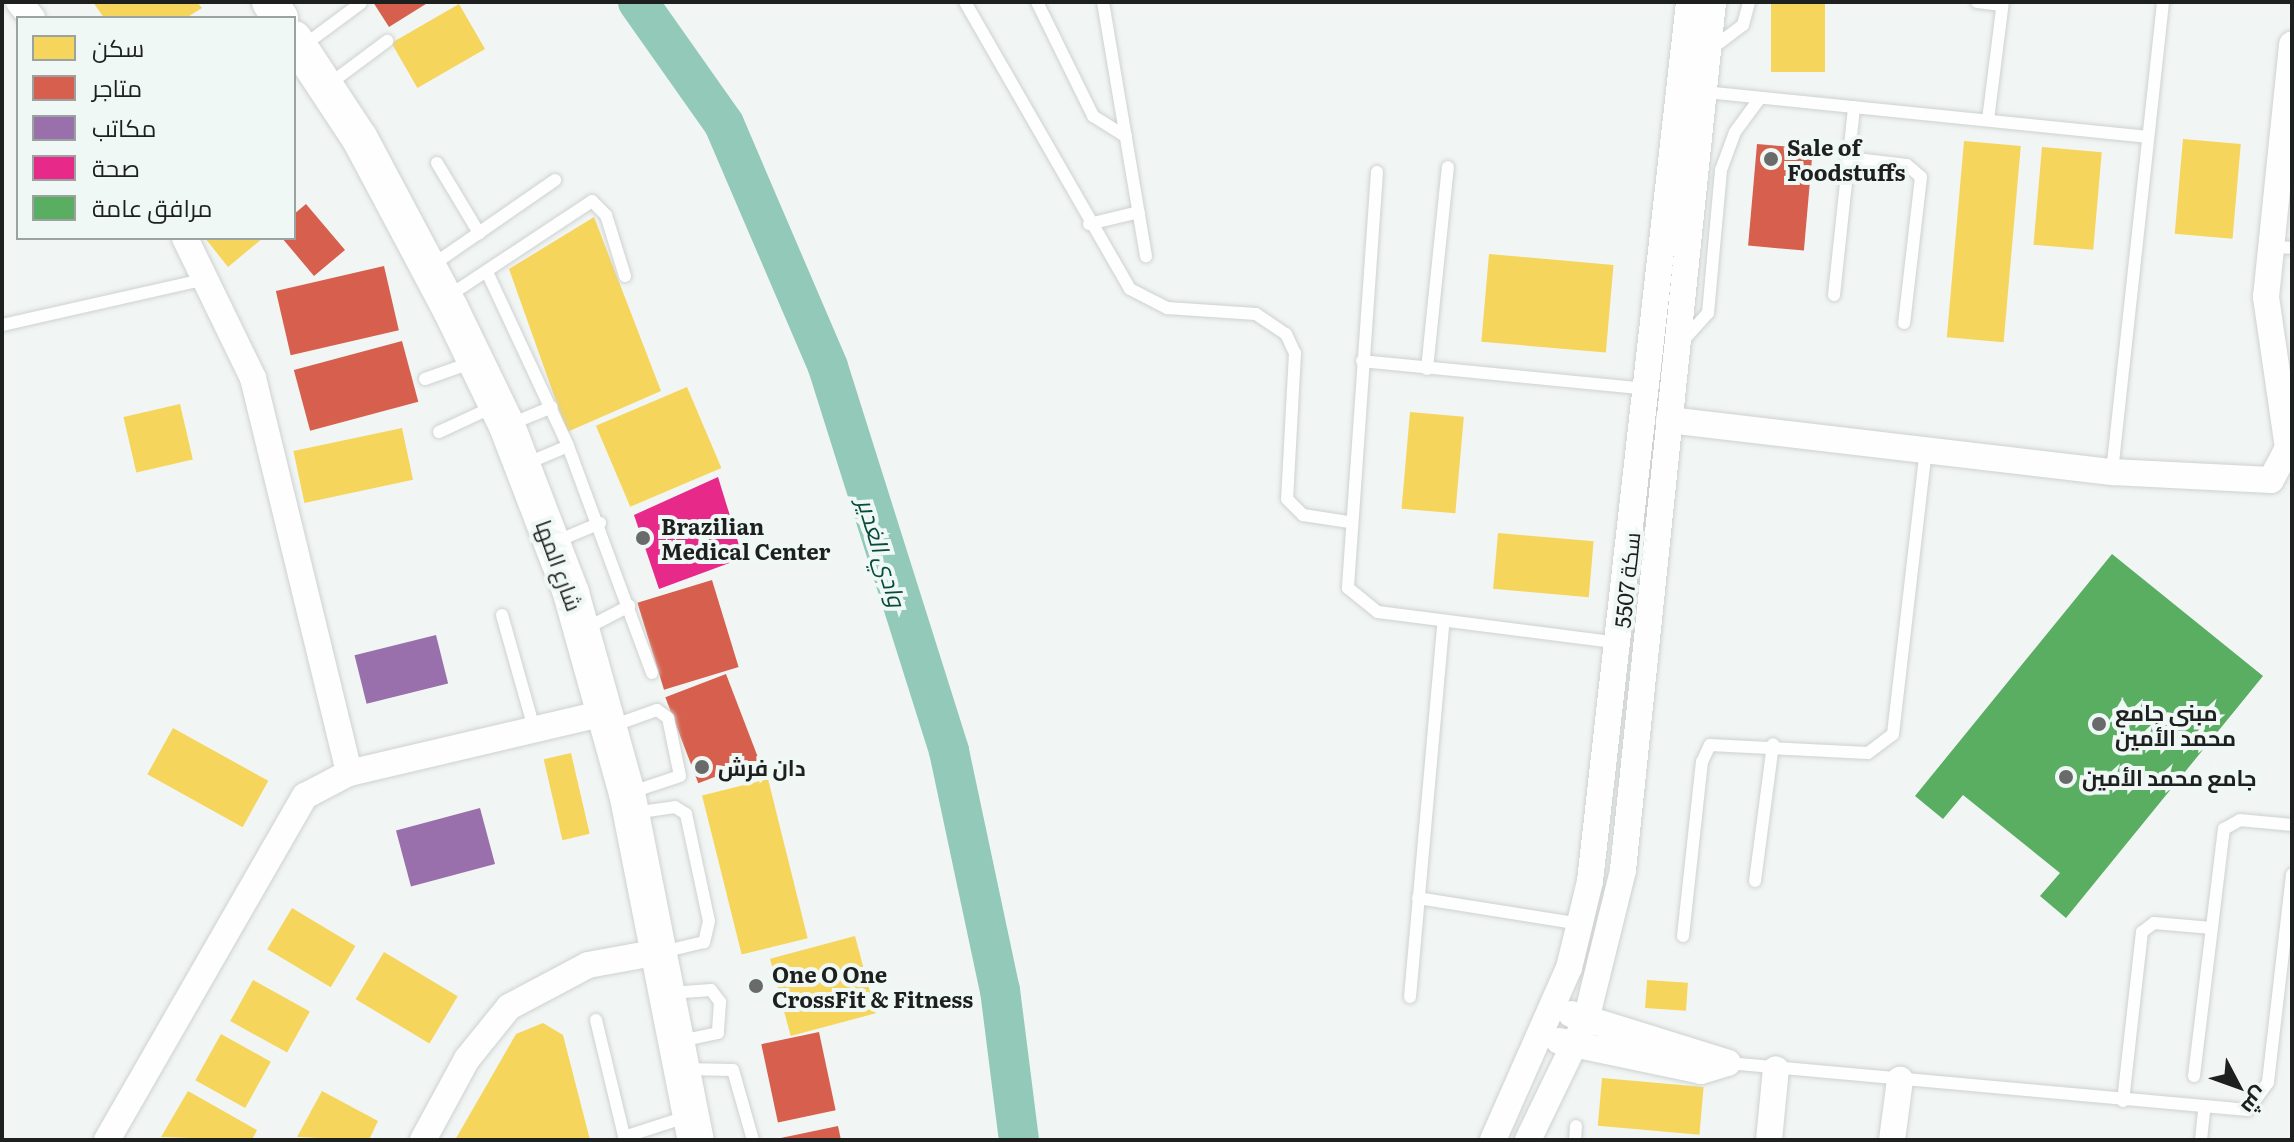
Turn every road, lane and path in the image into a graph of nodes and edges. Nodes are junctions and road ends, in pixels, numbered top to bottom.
1 (965, 2) edge
2 (1037, 2) edge
3 (1103, 2) edge
4 (1689, 2) edge
5 (1713, 2) edge
6 (1749, 2) edge
7 (1977, 2) edge
8 (2163, 2) edge
9 (361, 3) edge
10 (2002, 4) edge
11 (387, 41) dead end
12 (297, 44) edge
13 (2292, 44) edge
14 (1708, 51) junction
15 (325, 87) junction
16 (1705, 92) junction
17 (1760, 98) junction
18 (1854, 107) junction
19 (1988, 120) junction
20 (1126, 137) junction
21 (2148, 137) junction
22 (1848, 158) junction
23 (437, 163) dead end
24 (1448, 167) dead end
25 (1377, 172) dead end
26 (555, 180) dead end
27 (1139, 212) junction
28 (1089, 224) junction
29 (479, 233) junction
30 (186, 240) edge
31 (2280, 247) edge
32 (1146, 256) dead end
33 (487, 272) junction
34 (625, 276) dead end
35 (209, 278) junction
36 (436, 283) junction
37 (1834, 295) dead end
38 (1904, 323) dead end
39 (2, 325) edge
40 (1675, 349) junction
41 (476, 361) junction
42 (1362, 361) junction
43 (1427, 369) junction
44 (425, 379) dead end
45 (1646, 389) junction
46 (552, 407) junction
47 (502, 415) junction
48 (1669, 420) junction
49 (439, 432) dead end
50 (568, 446) junction
51 (1926, 448) junction
52 (2290, 450) edge
53 (523, 465) junction
54 (2112, 472) junction
55 (1349, 522) junction
56 (600, 523) junction
57 (552, 543) junction
58 (629, 606) junction
59 (502, 615) dead end
60 (1443, 624) junction
61 (583, 630) junction
62 (1619, 643) junction
63 (652, 673) dead end
64 (607, 720) junction
65 (534, 728) junction
66 (1773, 744) junction
67 (349, 773) junction
68 (628, 803) junction
69 (2292, 825) edge
70 (2292, 874) edge
71 (1755, 881) dead end
72 (1418, 898) junction
73 (1581, 924) junction
74 (2212, 928) junction
75 (1683, 936) dead end
76 (659, 952) junction
77 (667, 994) junction
78 (1410, 997) dead end
79 (1553, 1006) junction
80 (596, 1020) dead end
81 (1586, 1020) junction
82 (1541, 1034) junction
83 (1574, 1046) junction
84 (678, 1055) junction
85 (1728, 1063) junction
86 (1776, 1069) junction
87 (2194, 1076) dead end
88 (1900, 1080) junction
89 (2123, 1101) junction
90 (2204, 1111) junction
91 (1576, 1126) dead end
92 (693, 1128) edge
93 (625, 1138) edge
94 (107, 1140) edge
95 (423, 1140) edge
96 (753, 1140) edge
97 (1493, 1140) edge
98 (1528, 1140) edge
99 (1575, 1140) edge
100 (1769, 1140) edge
101 (1892, 1140) edge
102 (2201, 1140) edge

1 - 28 lane
2 - 20 lane
3 - 20 lane
4 - 45 street, سكة 5507
5 - 14 street, سكة 5507
6 - 14 lane
7 - 10 lane
8 - 21 lane
9 - 12 lane
10 - 19 lane
11 - 15 lane
12 - 15 street, شارع المها
13 - 31 street
14 - 16 street, سكة 5507
15 - 36 street, شارع المها
16 - 17 lane
16 - 40 street, سكة 5507
17 - 18 lane
17 - 40 lane
18 - 19 lane
18 - 22 lane
19 - 21 lane
20 - 27 lane
21 - 54 lane
22 - 37 lane
22 - 38 lane
23 - 29 lane
24 - 43 lane
25 - 42 lane
26 - 29 lane
27 - 28 lane
27 - 32 lane
28 - 55 lane
29 - 36 lane
30 - 35 street
31 - 52 street
33 - 34 lane
33 - 36 lane
33 - 46 lane
35 - 39 lane
35 - 67 street
36 - 41 street, شارع المها
40 - 48 street, سكة 5507
41 - 44 lane
41 - 47 street, شارع المها
42 - 43 lane
42 - 55 lane
43 - 45 lane
45 - 62 street, سكة 5507
46 - 47 lane
46 - 50 lane
47 - 49 lane
47 - 53 street, شارع المها
48 - 51 street
48 - 81 street, سكة 5507
50 - 53 lane
50 - 56 lane
51 - 54 street
51 - 66 lane
52 - 54 street
53 - 57 street, شارع المها
55 - 60 lane
56 - 57 lane
56 - 58 lane
57 - 61 street, شارع المها
58 - 61 lane
58 - 63 lane
59 - 65 lane
60 - 62 lane
60 - 72 lane
61 - 64 street, شارع المها
62 - 73 street, سكة 5507
64 - 65 street
64 - 68 street, شارع المها
64 - 68 lane
65 - 67 street
66 - 71 lane
66 - 75 lane
67 - 94 street
68 - 76 street, شارع المها
68 - 76 lane
69 - 74 lane
70 - 90 lane
72 - 73 lane
72 - 78 lane
73 - 79 street, سكة 5507
74 - 87 lane
74 - 89 lane
76 - 77 street, شارع المها
76 - 95 street
77 - 84 street, شارع المها
77 - 84 lane
79 - 81 street
79 - 82 street, سكة 5507
80 - 93 lane
81 - 83 street, سكة 5507
81 - 85 street
82 - 83 street
82 - 97 street, سكة 5507
83 - 85 street
83 - 98 street, سكة 5507
84 - 92 street, شارع المها
84 - 96 lane
85 - 86 lane
86 - 88 lane
86 - 100 street
88 - 89 lane
88 - 101 street
89 - 90 lane
90 - 102 lane
91 - 99 lane
92 - 93 lane

